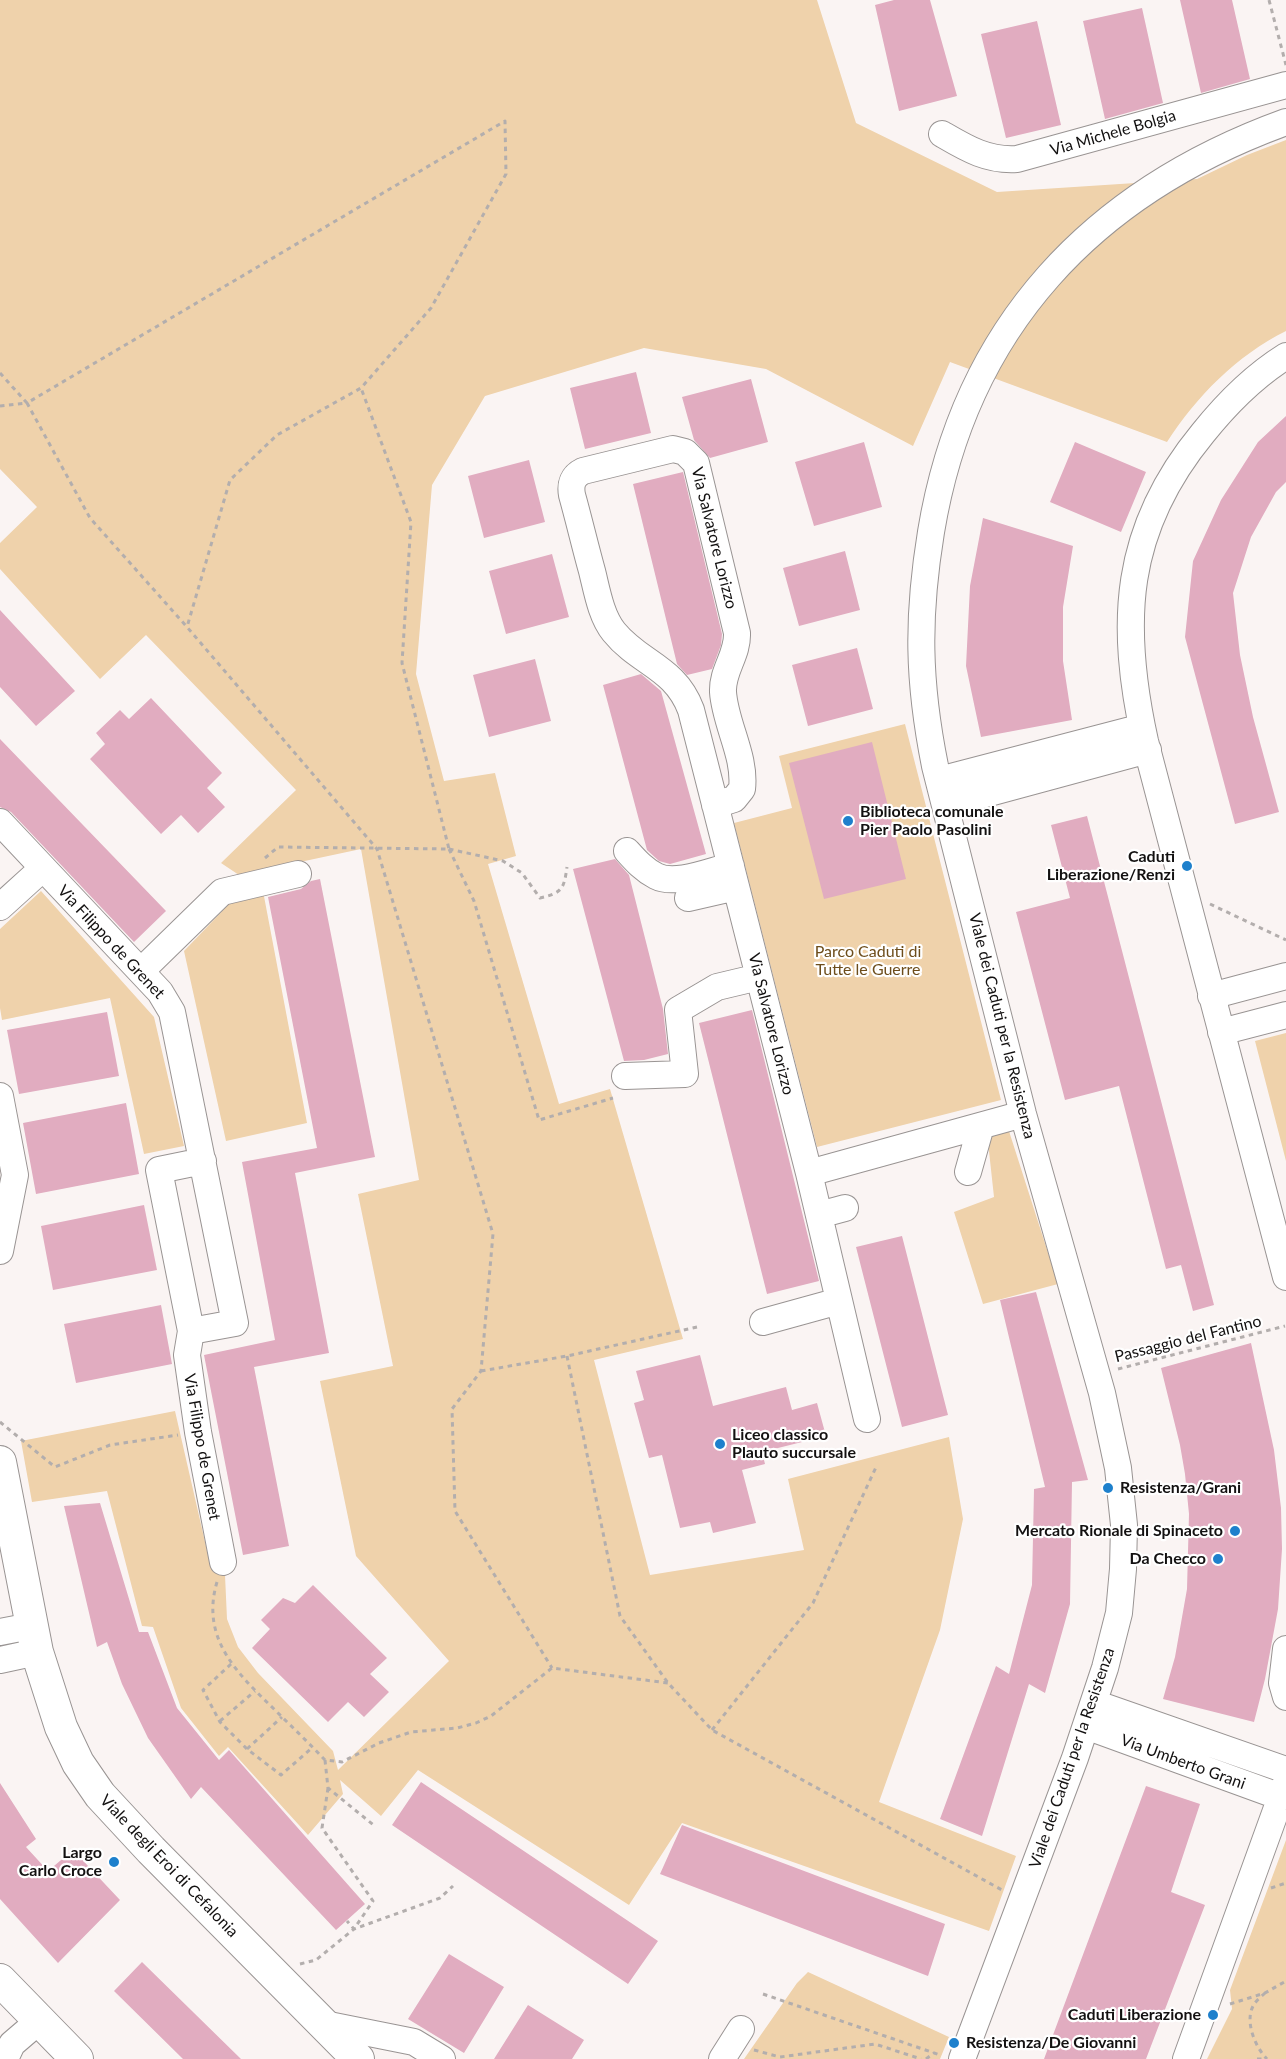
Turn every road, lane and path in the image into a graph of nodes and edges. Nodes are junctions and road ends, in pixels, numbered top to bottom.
1 (1269, 0) edge
2 (1286, 65) edge
3 (1286, 85) edge
4 (1286, 122) edge
5 (942, 134) dead end
6 (1286, 356) edge
7 (0, 373) edge
8 (361, 388) junction
9 (27, 403) junction
10 (0, 406) edge
11 (188, 627) junction
12 (1145, 738) junction
13 (939, 780) junction
14 (945, 805) junction
15 (715, 806) junction
16 (0, 822) edge
17 (377, 849) junction
18 (449, 849) junction
19 (627, 851) dead end
20 (567, 867) dead end
21 (43, 868) junction
22 (298, 874) dead end
23 (733, 876) junction
24 (1184, 892) junction
25 (688, 898) dead end
26 (0, 907) edge
27 (1286, 940) edge
28 (141, 971) junction
29 (1286, 976) edge
30 (759, 977) junction
31 (1211, 996) junction
32 (1286, 1015) edge
33 (1221, 1032) junction
34 (625, 1076) dead end
35 (0, 1096) edge
36 (613, 1098) dead end
37 (1023, 1114) junction
38 (981, 1126) junction
39 (203, 1161) junction
40 (968, 1172) dead end
41 (809, 1173) junction
42 (8, 1181) edge
43 (845, 1208) dead end
44 (819, 1215) junction
45 (0, 1251) edge
46 (1286, 1277) edge
47 (839, 1300) junction
48 (763, 1322) dead end
49 (1285, 1326) edge
50 (697, 1327) dead end
51 (191, 1331) junction
52 (567, 1356) junction
53 (481, 1371) junction
54 (1097, 1375) junction
55 (867, 1419) dead end
56 (0, 1422) edge
57 (198, 1432) junction
58 (0, 1462) edge
59 (877, 1465) dead end
60 (223, 1562) joint
61 (0, 1632) edge
62 (34, 1639) junction
63 (1286, 1649) edge
64 (0, 1660) edge
65 (231, 1664) junction
66 (552, 1668) junction
67 (668, 1683) junction
68 (255, 1691) junction
69 (1286, 1696) edge
70 (1090, 1715) junction
71 (282, 1717) junction
72 (220, 1722) junction
73 (712, 1730) junction
74 (313, 1747) junction
75 (247, 1749) junction
76 (325, 1760) junction
77 (1286, 1770) edge
78 (328, 1788) junction
79 (1283, 1790) edge
80 (376, 1827) dead end
81 (1286, 1883) edge
82 (453, 1886) dead end
83 (1263, 1891) dead end
84 (1022, 1901) junction
85 (347, 1921) dead end
86 (354, 1929) junction
87 (272, 1971) junction
88 (0, 1980) edge
89 (1286, 1981) edge
90 (1265, 1993) junction
91 (763, 1994) dead end
92 (1230, 2004) dead end
93 (40, 2020) junction
94 (324, 2024) junction
95 (732, 2044) edge
96 (934, 2053) junction
97 (434, 2054) edge
98 (952, 2058) edge
99 (5, 2059) edge
100 (77, 2059) edge
101 (358, 2059) edge
102 (393, 2059) edge
103 (921, 2059) edge
104 (926, 2059) edge
105 (1186, 2059) edge
106 (1257, 2059) edge
107 (1265, 2059) edge

1 - 2 path
3 - 5 street, Via Michele Bolgia
4 - 13 street, Viale dei Caduti per la Resistenza
6 - 12 street
7 - 9 path
8 - 9 path
8 - 11 path
8 - 18 path
9 - 10 path
9 - 11 path
11 - 17 path
12 - 13 street
12 - 14 street
12 - 24 street
13 - 14 street, Viale dei Caduti per la Resistenza
14 - 37 street, Viale dei Caduti per la Resistenza
15 - 15 street, Via Salvatore Lorizzo
15 - 23 street, Via Salvatore Lorizzo
16 - 21 street, Via Filippo de Grenet
17 - 18 path
17 - 53 path
18 - 20 path
18 - 36 path
19 - 23 street
21 - 26 street
21 - 28 street, Via Filippo de Grenet
22 - 28 street
23 - 25 street
23 - 30 street, Via Salvatore Lorizzo
24 - 27 path
24 - 31 street
28 - 39 street, Via Filippo de Grenet
29 - 31 street
30 - 34 street
30 - 41 street, Via Salvatore Lorizzo
31 - 33 street
32 - 33 street
33 - 46 street
35 - 42 street
37 - 38 street
37 - 54 street, Viale dei Caduti per la Resistenza
38 - 40 street
38 - 41 street
39 - 51 street, Via Filippo de Grenet
39 - 51 street, Via Filippo de Grenet
41 - 44 street, Via Salvatore Lorizzo
42 - 45 street
43 - 44 street
44 - 47 street, Via Salvatore Lorizzo
47 - 48 street
47 - 55 street, Via Salvatore Lorizzo
49 - 54 path, Passaggio del Fantino
50 - 52 path
51 - 57 street, Via Filippo de Grenet
52 - 53 path
52 - 67 path
53 - 66 path
54 - 70 street, Viale dei Caduti per la Resistenza
56 - 57 path
57 - 60 street, Via Filippo de Grenet
58 - 62 main road, Viale degli Eroi di Cefalonia
59 - 73 path
60 - 65 path
61 - 62 street
62 - 64 street
62 - 87 main road, Viale degli Eroi di Cefalonia
63 - 69 street
65 - 68 path
65 - 72 path
66 - 67 path
66 - 76 path
67 - 73 path
68 - 71 path
68 - 72 path
70 - 77 street, Via Umberto Grani
70 - 79 street, Via Umberto Grani
70 - 84 street, Viale dei Caduti per la Resistenza
71 - 74 path
71 - 75 path
72 - 75 path
73 - 84 path
74 - 75 path
74 - 76 path
76 - 78 path
78 - 80 path
78 - 86 path
79 - 105 street
81 - 83 path
82 - 86 path
84 - 98 street, Viale dei Caduti per la Resistenza
85 - 86 path
86 - 87 path
87 - 94 main road, Viale degli Eroi di Cefalonia
88 - 93 main road
89 - 90 path
90 - 92 path
90 - 107 path
91 - 96 path
93 - 99 street
93 - 100 main road
94 - 97 street
94 - 101 main road, Viale degli Eroi di Cefalonia
95 - 103 path
96 - 98 path
96 - 104 path
97 - 102 street
106 - 107 path

